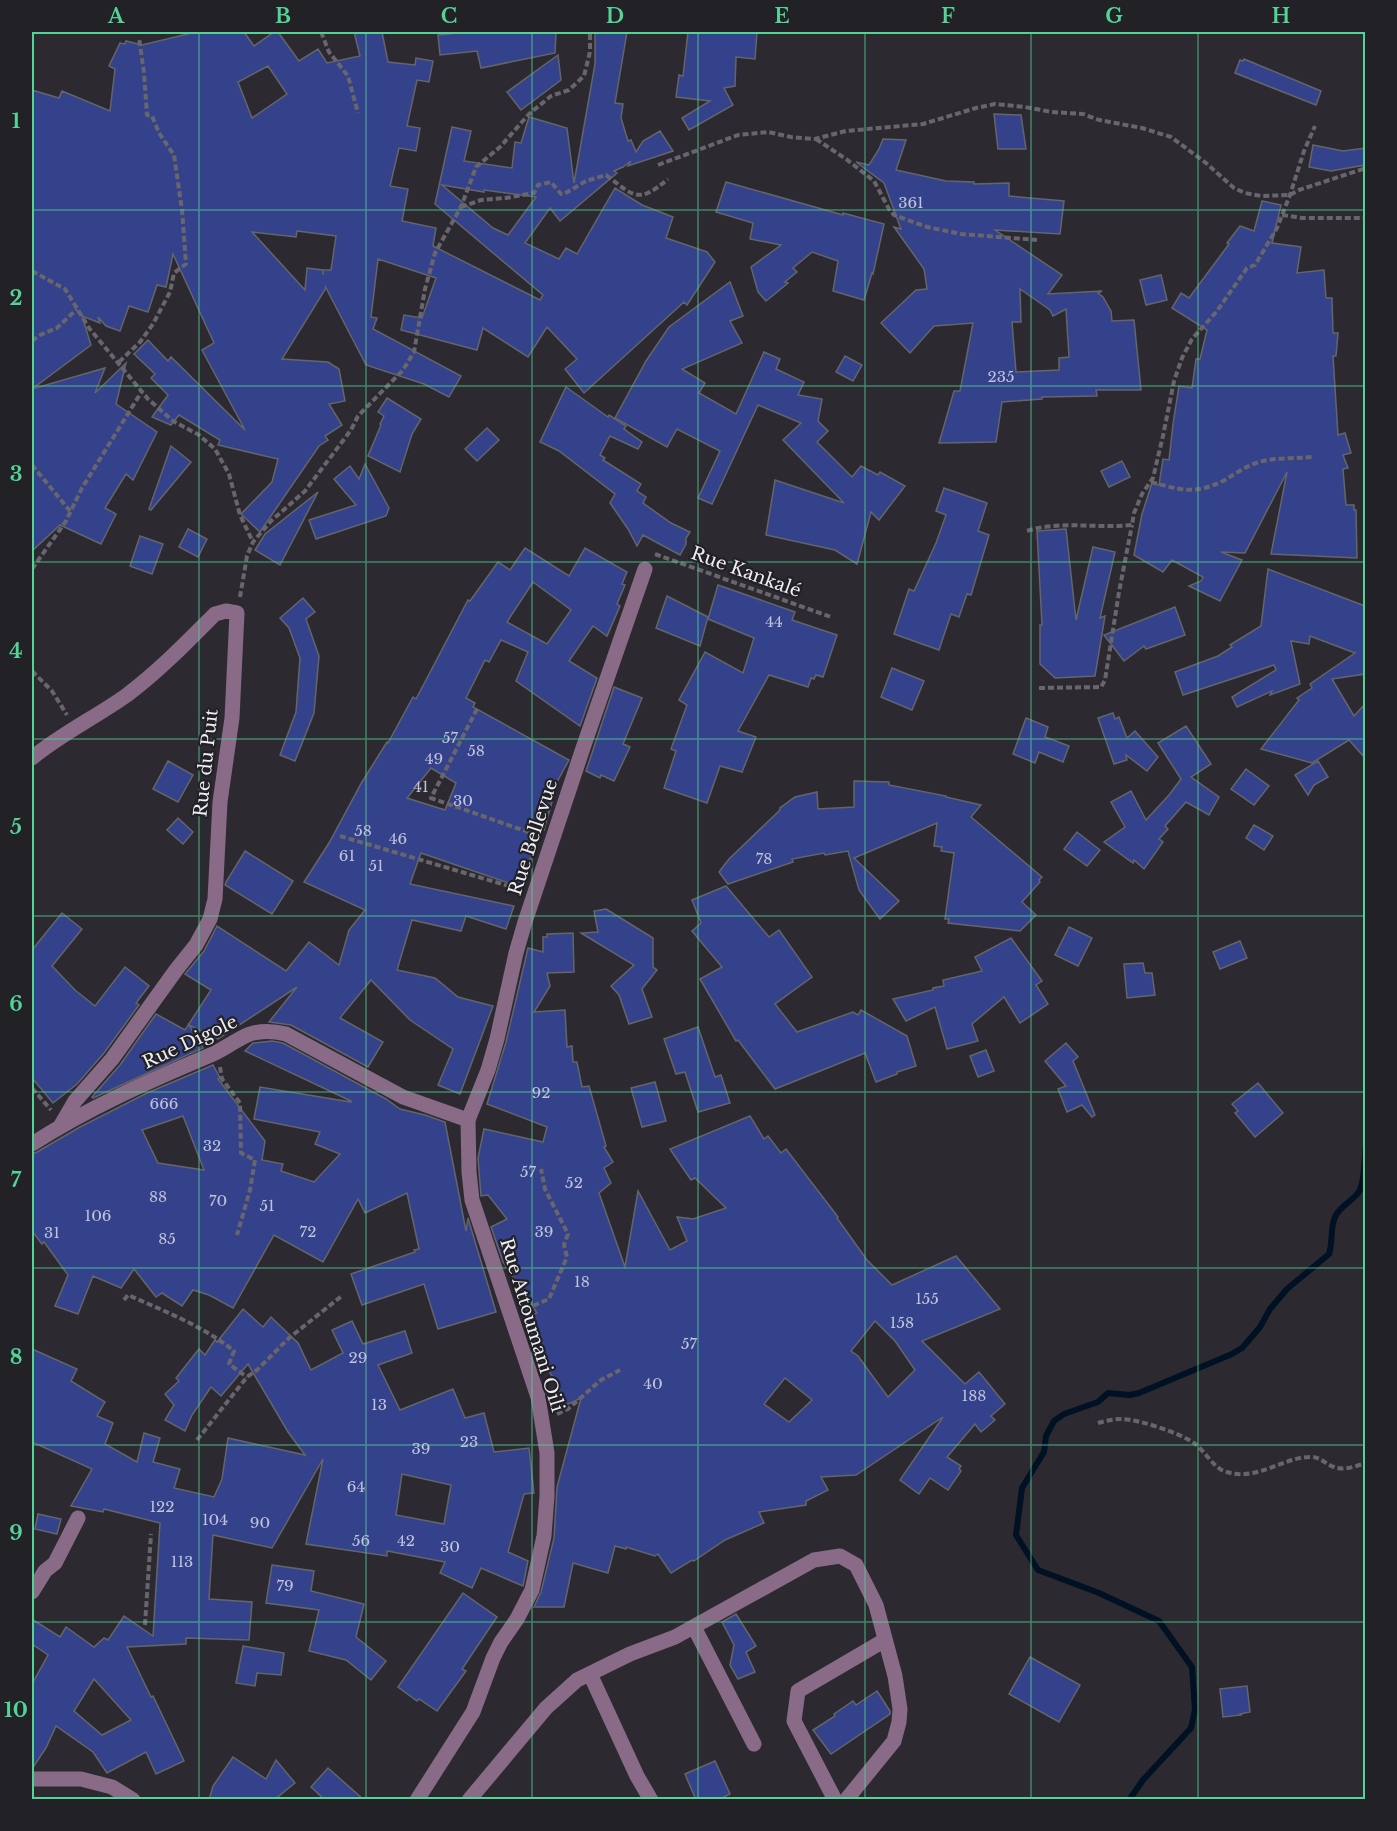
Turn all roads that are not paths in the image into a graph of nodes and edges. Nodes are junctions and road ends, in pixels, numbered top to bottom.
1 (645, 569) dead end
2 (32, 758) edge
3 (468, 1120) junction
4 (61, 1125) junction
5 (32, 1144) edge
6 (78, 1518) dead end
7 (32, 1592) edge
8 (694, 1627) junction
9 (885, 1640) junction
10 (590, 1674) junction
11 (754, 1744) dead end
12 (32, 1779) edge
13 (133, 1800) edge
14 (417, 1800) edge
15 (469, 1800) edge
16 (651, 1800) edge
17 (836, 1800) edge
18 (846, 1800) edge

1 - 3 street, Rue Bellevue
2 - 4 street, Rue du Puit
3 - 4 street, Rue Digole
3 - 14 street, Rue Attoumani Oili
4 - 5 street, Rue Digole
6 - 7 street
8 - 9 street
8 - 10 street
8 - 11 street
9 - 17 street
9 - 18 street
10 - 15 street
10 - 16 street
12 - 13 street

